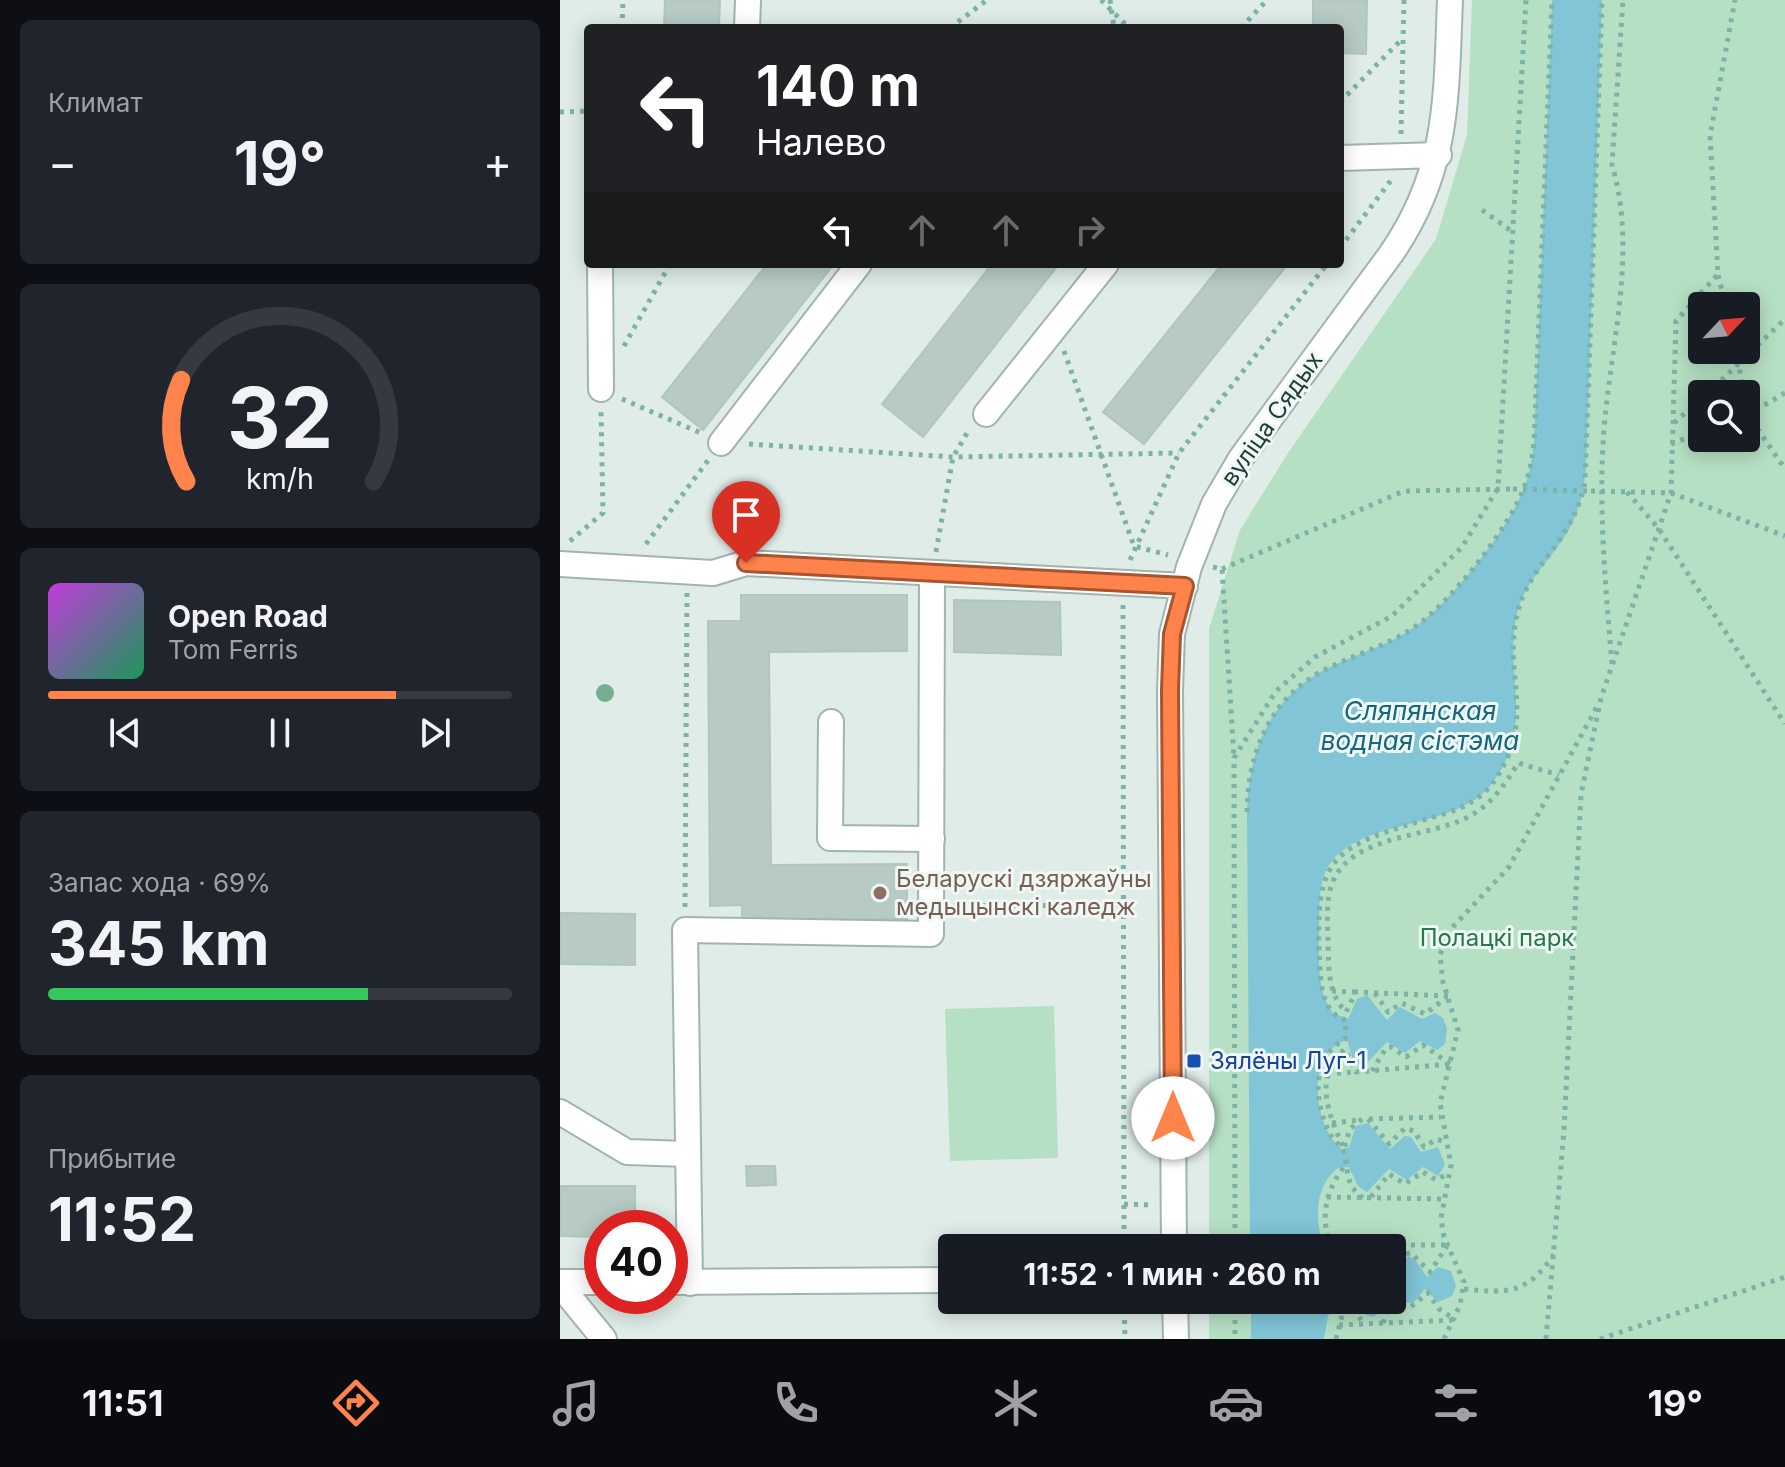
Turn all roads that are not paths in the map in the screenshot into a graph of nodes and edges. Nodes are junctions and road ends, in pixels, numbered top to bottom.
1 (748, 0) edge
2 (1450, 0) edge
3 (747, 24) edge
4 (1439, 155) junction
5 (1344, 158) edge
6 (600, 268) edge
7 (856, 268) edge
8 (1103, 268) edge
9 (601, 389) road end
10 (986, 414) dead end
11 (721, 443) road end
12 (560, 564) edge
13 (932, 573) junction
14 (1185, 586) junction
15 (831, 722) dead end
16 (932, 839) junction
17 (560, 1112) edge
18 (687, 1154) junction
19 (684, 1210) edge
20 (1174, 1234) edge
21 (938, 1280) edge
22 (584, 1282) edge
23 (688, 1282) edge
24 (560, 1283) edge
25 (1175, 1314) edge
26 (604, 1339) edge
27 (1176, 1339) edge

1 - 3 street
2 - 4 street, вуліца Сядых
4 - 5 street
4 - 14 street, вуліца Сядых
6 - 9 street
7 - 11 street
8 - 10 street
12 - 13 street
13 - 14 street
13 - 16 street
14 - 20 street, вуліца Сядых
15 - 16 street
16 - 18 street
17 - 18 street
18 - 19 street
21 - 23 street
22 - 24 street
24 - 26 street
25 - 27 street

